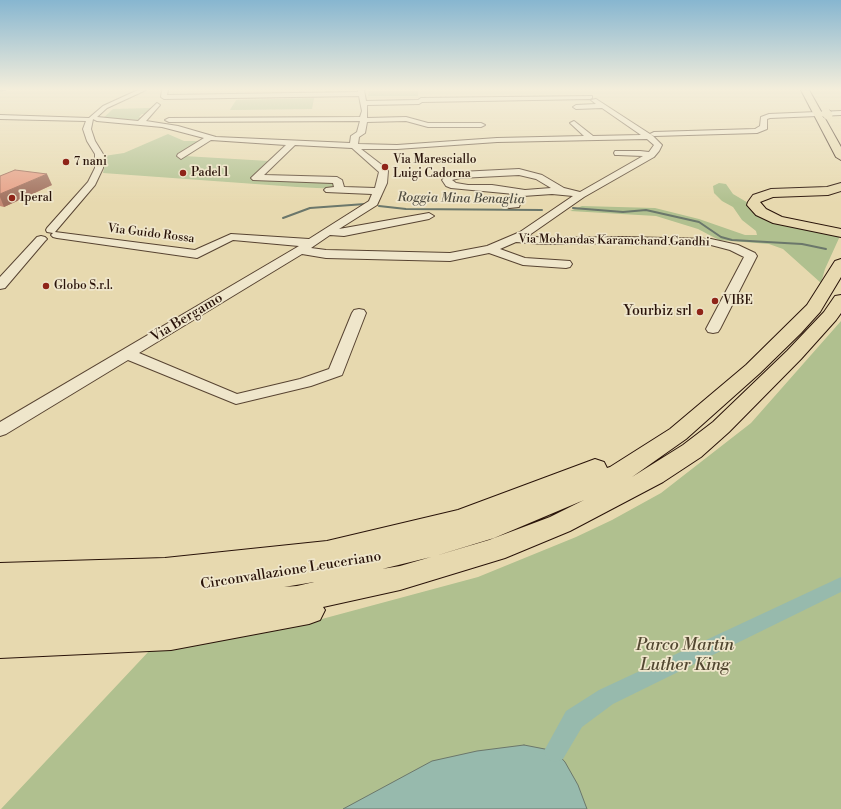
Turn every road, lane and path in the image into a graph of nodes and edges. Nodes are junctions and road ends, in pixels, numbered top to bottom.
1 (88, 128) edge
2 (178, 128) edge
3 (362, 128) edge
4 (483, 128) edge
5 (579, 128) edge
6 (637, 128) edge
7 (764, 128) edge
8 (828, 128) edge
9 (832, 128) edge
10 (249, 133) dead end
11 (649, 136) junction
12 (209, 138) junction
13 (591, 138) junction
14 (841, 139) edge
15 (497, 140) junction
16 (238, 141) junction
17 (293, 143) junction
18 (354, 146) junction
19 (618, 153) dead end
20 (651, 155) junction
21 (181, 156) dead end
22 (841, 156) edge
23 (841, 187) edge
24 (296, 188) dead end
25 (340, 190) junction
26 (379, 191) junction
27 (567, 192) junction
28 (792, 192) junction
29 (519, 193) junction
30 (581, 195) junction
31 (835, 201) dead end
32 (515, 208) dead end
33 (429, 216) dead end
34 (54, 232) junction
35 (328, 232) junction
36 (839, 233) edge
37 (514, 238) junction
38 (305, 246) junction
39 (490, 249) junction
40 (566, 264) dead end
41 (841, 264) edge
42 (0, 285) edge
43 (837, 310) edge
44 (359, 313) dead end
45 (713, 329) dead end
46 (128, 354) junction
47 (702, 414) junction
48 (0, 430) edge
49 (495, 550) junction
50 (0, 575) edge
51 (0, 594) edge
52 (0, 619) edge
53 (0, 642) edge

1 - 34 street
2 - 12 street
3 - 18 street
4 - 15 street
5 - 13 street
6 - 11 street
7 - 11 street
8 - 22 highway
9 - 14 highway
10 - 16 street
11 - 13 street
11 - 20 street
12 - 16 street
12 - 21 street
13 - 15 street
15 - 18 street
16 - 17 street
17 - 18 street
17 - 25 street
18 - 26 street
19 - 20 street
20 - 30 street
23 - 28 highway
24 - 25 street
25 - 26 street
26 - 35 street, Via Bergamo
27 - 29 street
27 - 29 street
27 - 30 street
28 - 31 highway
28 - 36 highway
29 - 32 street
30 - 37 street
33 - 35 street
34 - 38 street, Via Guido Rossa
34 - 42 street
35 - 38 street, Via Bergamo
37 - 39 street, Via Mohandas Karamchand Gandhi
37 - 45 street, Via Mohandas Karamchand Gandhi
38 - 39 street, Via Mohandas Karamchand Gandhi
38 - 46 street, Via Bergamo
39 - 40 street, Via Mohandas Karamchand Gandhi
41 - 47 highway, Circonvallazione Leuceriano
43 - 49 highway, Circonvallazione Leuceriano
44 - 46 street
46 - 48 street, Via Bergamo
47 - 50 highway
47 - 51 highway, Circonvallazione Leuceriano
49 - 52 highway, Circonvallazione Leuceriano
49 - 53 highway

